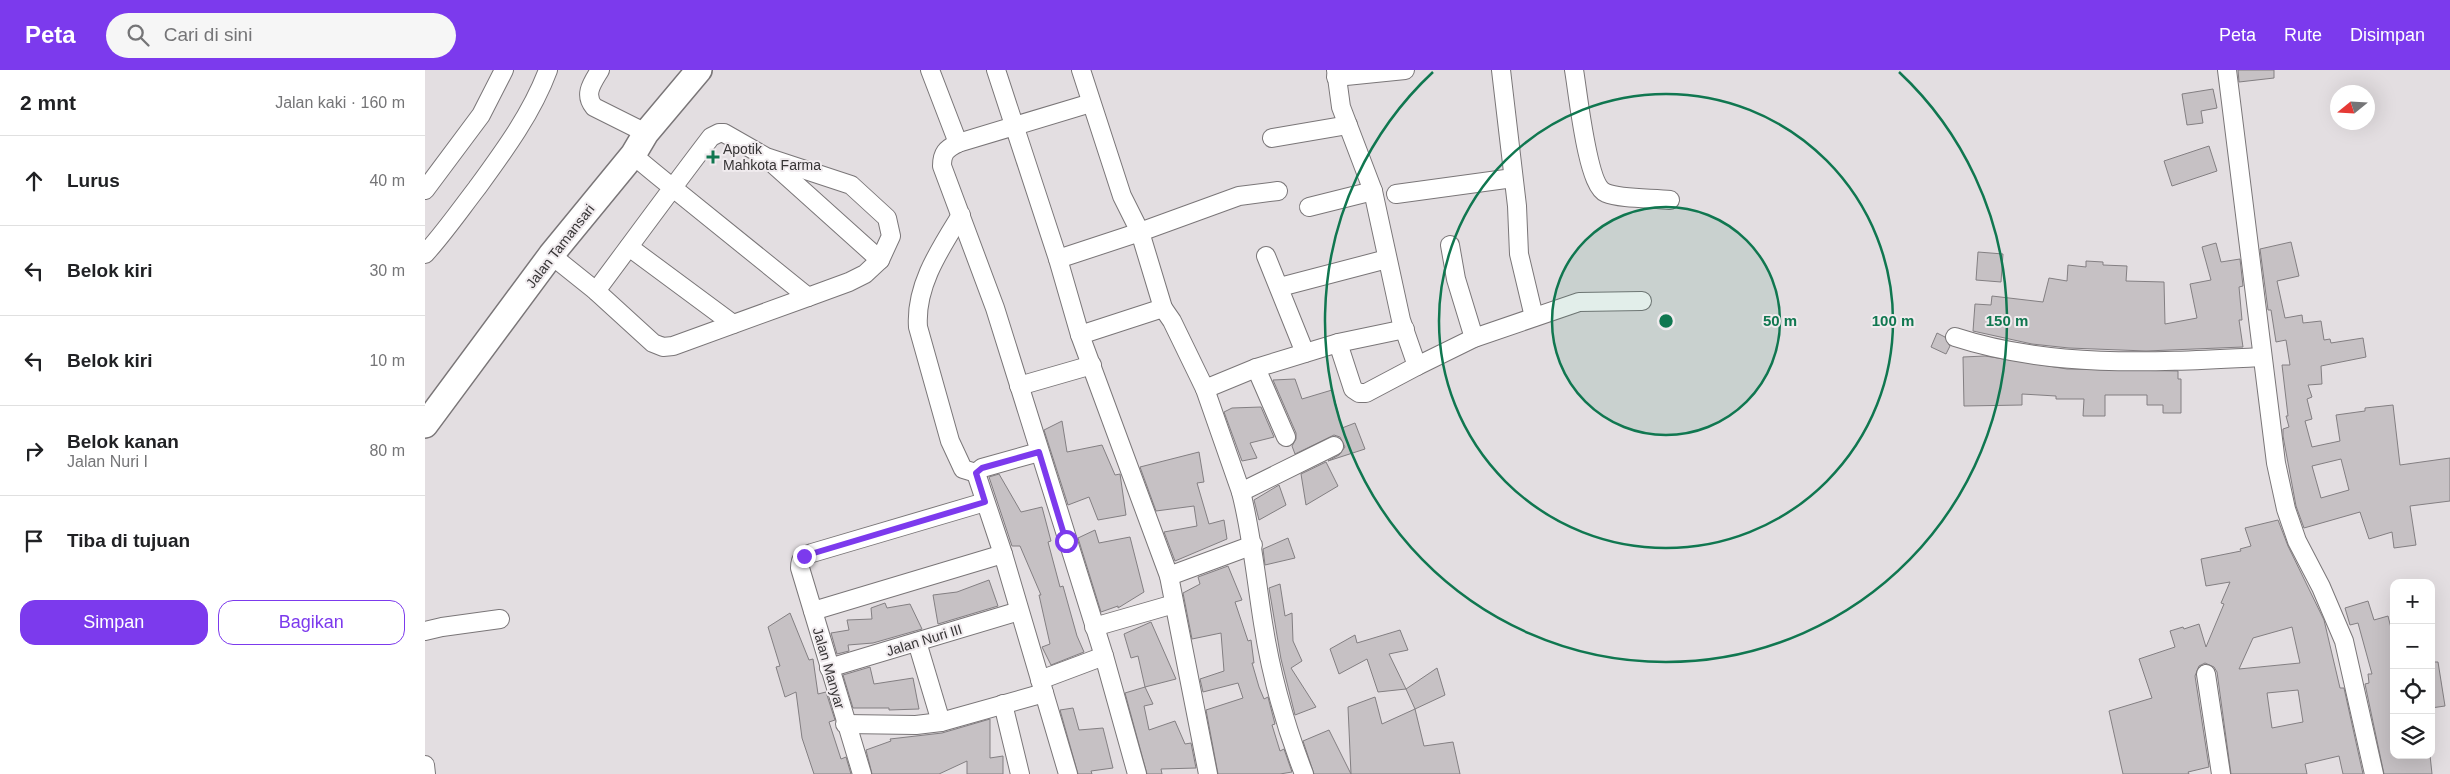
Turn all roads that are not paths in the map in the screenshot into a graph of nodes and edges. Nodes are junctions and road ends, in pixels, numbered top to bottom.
1 (504, 70) edge
2 (548, 70) edge
3 (600, 70) edge
4 (699, 70) edge
5 (930, 70) edge
6 (996, 70) edge
7 (1081, 70) edge
8 (1405, 70) edge
9 (1501, 70) edge
10 (1575, 70) edge
11 (2227, 70) edge
12 (1336, 74) edge
13 (1091, 103) junction
14 (1348, 125) junction
15 (1014, 126) junction
16 (646, 133) junction
17 (1272, 138) dead end
18 (958, 143) junction
19 (633, 155) junction
20 (765, 157) junction
21 (1513, 178) junction
22 (673, 188) junction
23 (425, 190) edge
24 (1373, 190) junction
25 (1278, 191) dead end
26 (1396, 194) dead end
27 (1671, 200) dead end
28 (1309, 207) dead end
29 (961, 215) junction
30 (1140, 232) junction
31 (1450, 245) dead end
32 (629, 247) junction
33 (425, 254) edge
34 (551, 255) junction
35 (1266, 256) dead end
36 (1058, 259) junction
37 (1387, 259) junction
38 (879, 260) junction
39 (1279, 287) junction
40 (596, 291) junction
41 (807, 297) junction
42 (1642, 301) dead end
43 (1163, 308) junction
44 (1534, 317) junction
45 (733, 324) junction
46 (1405, 329) junction
47 (1080, 335) junction
48 (1955, 337) dead end
49 (1474, 338) junction
50 (1338, 344) junction
51 (1305, 353) junction
52 (2262, 357) junction
53 (1092, 365) junction
54 (1417, 366) junction
55 (1257, 368) junction
56 (1019, 386) junction
57 (1205, 389) junction
58 (425, 425) edge
59 (1286, 437) dead end
60 (1334, 446) dead end
61 (1039, 452) junction
62 (976, 473) junction
63 (1241, 492) junction
64 (985, 502) junction
65 (1253, 545) junction
66 (1003, 554) junction
67 (1169, 576) junction
68 (1174, 604) junction
69 (813, 611) junction
70 (1019, 611) junction
71 (501, 619) dead end
72 (1094, 627) junction
73 (425, 632) edge
74 (917, 642) junction
75 (1104, 656) junction
76 (829, 668) junction
77 (2206, 674) dead end
78 (1042, 687) junction
79 (1003, 704) junction
80 (941, 722) junction
81 (845, 724) junction
82 (425, 765) edge
83 (426, 774) edge
84 (862, 774) edge
85 (1020, 774) edge
86 (1067, 774) edge
87 (1137, 774) edge
88 (1208, 774) edge
89 (1304, 774) edge
90 (2221, 774) edge
91 (2374, 774) edge

1 - 23 street
2 - 33 street
3 - 16 street
4 - 16 main road, Jalan Tamansari
5 - 18 street
6 - 15 street
7 - 13 street
8 - 12 street
9 - 21 street
10 - 27 street
11 - 52 street
12 - 14 street
13 - 15 street
13 - 30 street
14 - 17 street
14 - 24 street
15 - 18 street
15 - 36 street
16 - 19 main road, Jalan Tamansari
18 - 29 street
19 - 22 street
19 - 34 main road, Jalan Tamansari
20 - 22 street
20 - 38 street
20 - 38 street
21 - 26 street
21 - 44 street
22 - 32 street
22 - 41 street
24 - 28 street
24 - 37 street
25 - 30 street
29 - 56 street
29 - 62 street
30 - 36 street
30 - 43 street
31 - 49 street
32 - 40 street
32 - 45 street
34 - 40 street
34 - 58 main road, Jalan Tamansari
35 - 39 street
36 - 47 street
37 - 39 street
37 - 46 street
38 - 41 street
39 - 51 street
40 - 45 street
41 - 45 street
42 - 44 street
43 - 47 street
43 - 57 street
44 - 49 street
46 - 50 street
46 - 54 street
47 - 53 street
48 - 52 street
49 - 54 street
50 - 51 street
50 - 54 street
51 - 55 street
52 - 91 street
53 - 56 street
53 - 67 street
55 - 57 street
55 - 59 street
56 - 61 street
57 - 63 street
60 - 63 street
61 - 62 street
61 - 72 street
62 - 64 street
63 - 65 street
64 - 66 street
64 - 69 street, Jalan Manyar
65 - 67 street
65 - 89 street
66 - 69 street
66 - 70 street
67 - 68 street
68 - 72 street
68 - 88 street
69 - 76 street, Jalan Manyar
70 - 74 street, Jalan Nuri III
70 - 78 street
71 - 73 street
72 - 75 street
74 - 76 street, Jalan Nuri III
74 - 80 street
75 - 78 street
75 - 87 street
76 - 81 street, Jalan Manyar
77 - 90 street
78 - 79 street
78 - 86 street
79 - 80 street
79 - 85 street
80 - 81 street
81 - 84 street, Jalan Manyar
82 - 83 street

